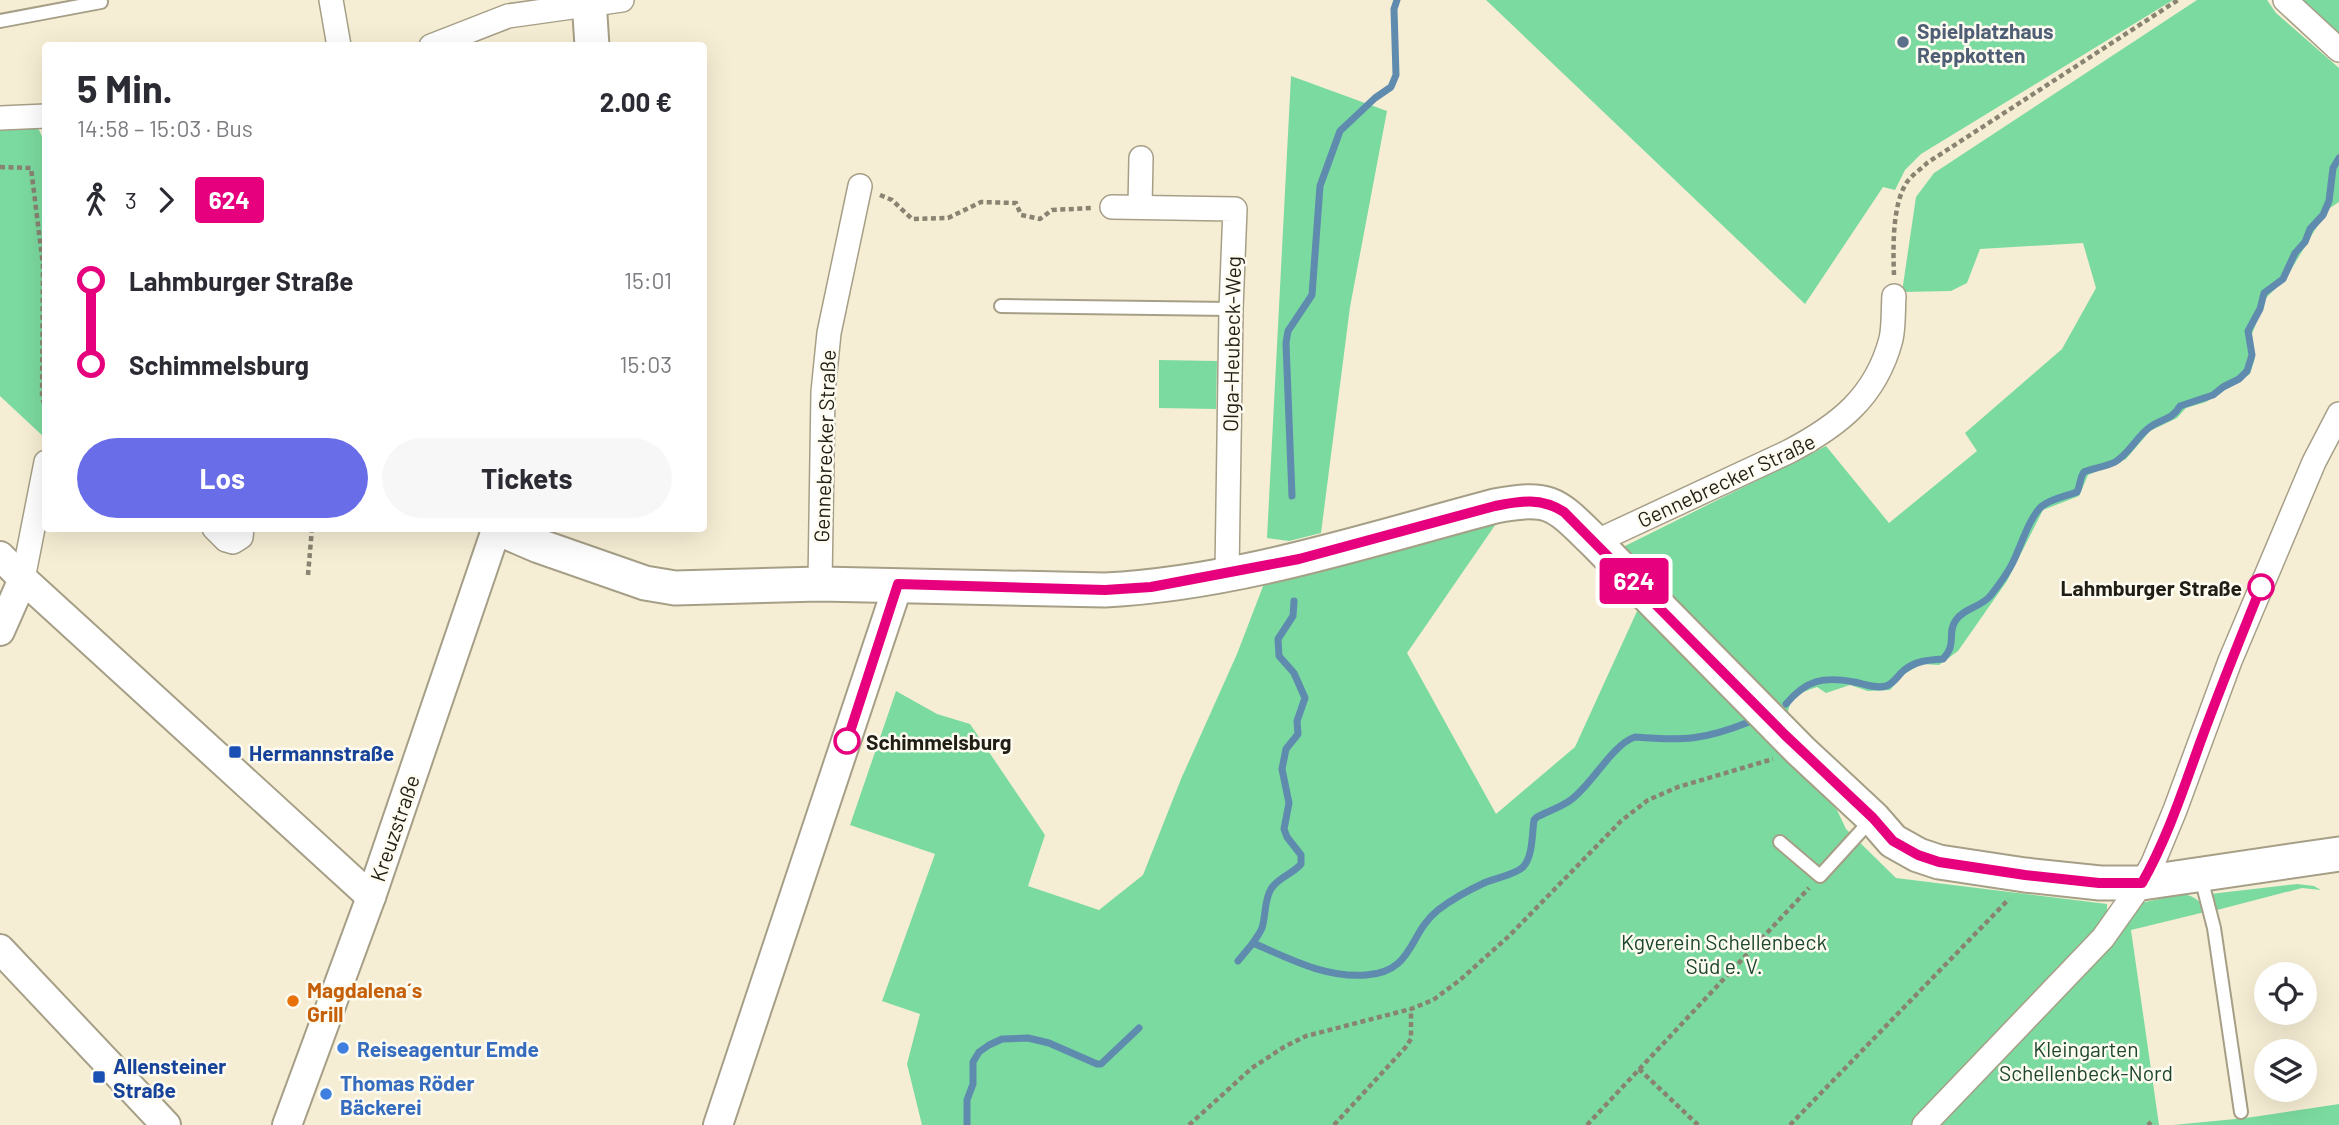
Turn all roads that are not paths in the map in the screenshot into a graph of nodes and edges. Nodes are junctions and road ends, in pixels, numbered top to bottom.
1 (331, 0) edge
2 (622, 0) edge
3 (2285, 0) edge
4 (101, 2) edge
5 (591, 2) edge
6 (0, 21) edge
7 (338, 42) edge
8 (441, 42) edge
9 (592, 42) edge
10 (2339, 50) edge
11 (2, 114) edge
12 (42, 116) edge
13 (1141, 158) dead end
14 (860, 186) road end
15 (1112, 207) road end
16 (1140, 207) junction
17 (1894, 296) road end
18 (1001, 306) dead end
19 (1231, 309) junction
20 (2339, 414) edge
21 (42, 482) edge
22 (218, 532) edge
23 (242, 532) edge
24 (495, 532) edge
25 (504, 532) edge
26 (1595, 542) junction
27 (0, 556) edge
28 (1227, 574) junction
29 (23, 579) junction
30 (820, 584) junction
31 (898, 584) junction
32 (0, 631) edge
33 (1873, 818) junction
34 (1780, 842) dead end
35 (2339, 854) edge
36 (2200, 874) junction
37 (2142, 883) junction
38 (371, 897) junction
39 (1, 951) edge
40 (2241, 1112) dead end
41 (166, 1125) edge
42 (287, 1125) edge
43 (718, 1125) edge
44 (1924, 1125) edge

1 - 7 street
2 - 5 street
3 - 10 street
4 - 6 lane
5 - 8 street
5 - 9 main road
11 - 12 street
13 - 16 street
14 - 30 street, Gennebrecker Straße
15 - 16 street, Olga-Heubeck-Weg
16 - 19 street, Olga-Heubeck-Weg
17 - 26 street, Gennebrecker Straße
18 - 19 lane
19 - 28 street, Olga-Heubeck-Weg
20 - 37 street
21 - 29 street
22 - 23 street
24 - 38 street, Kreuzstraße
25 - 30 main road
26 - 28 main road
26 - 33 main road
27 - 29 street
28 - 31 main road
29 - 32 street
29 - 38 street
30 - 31 main road
31 - 43 street
33 - 34 lane
33 - 37 main road
35 - 36 main road
36 - 37 main road
36 - 40 lane
37 - 44 street
38 - 42 street, Kreuzstraße
39 - 41 street

